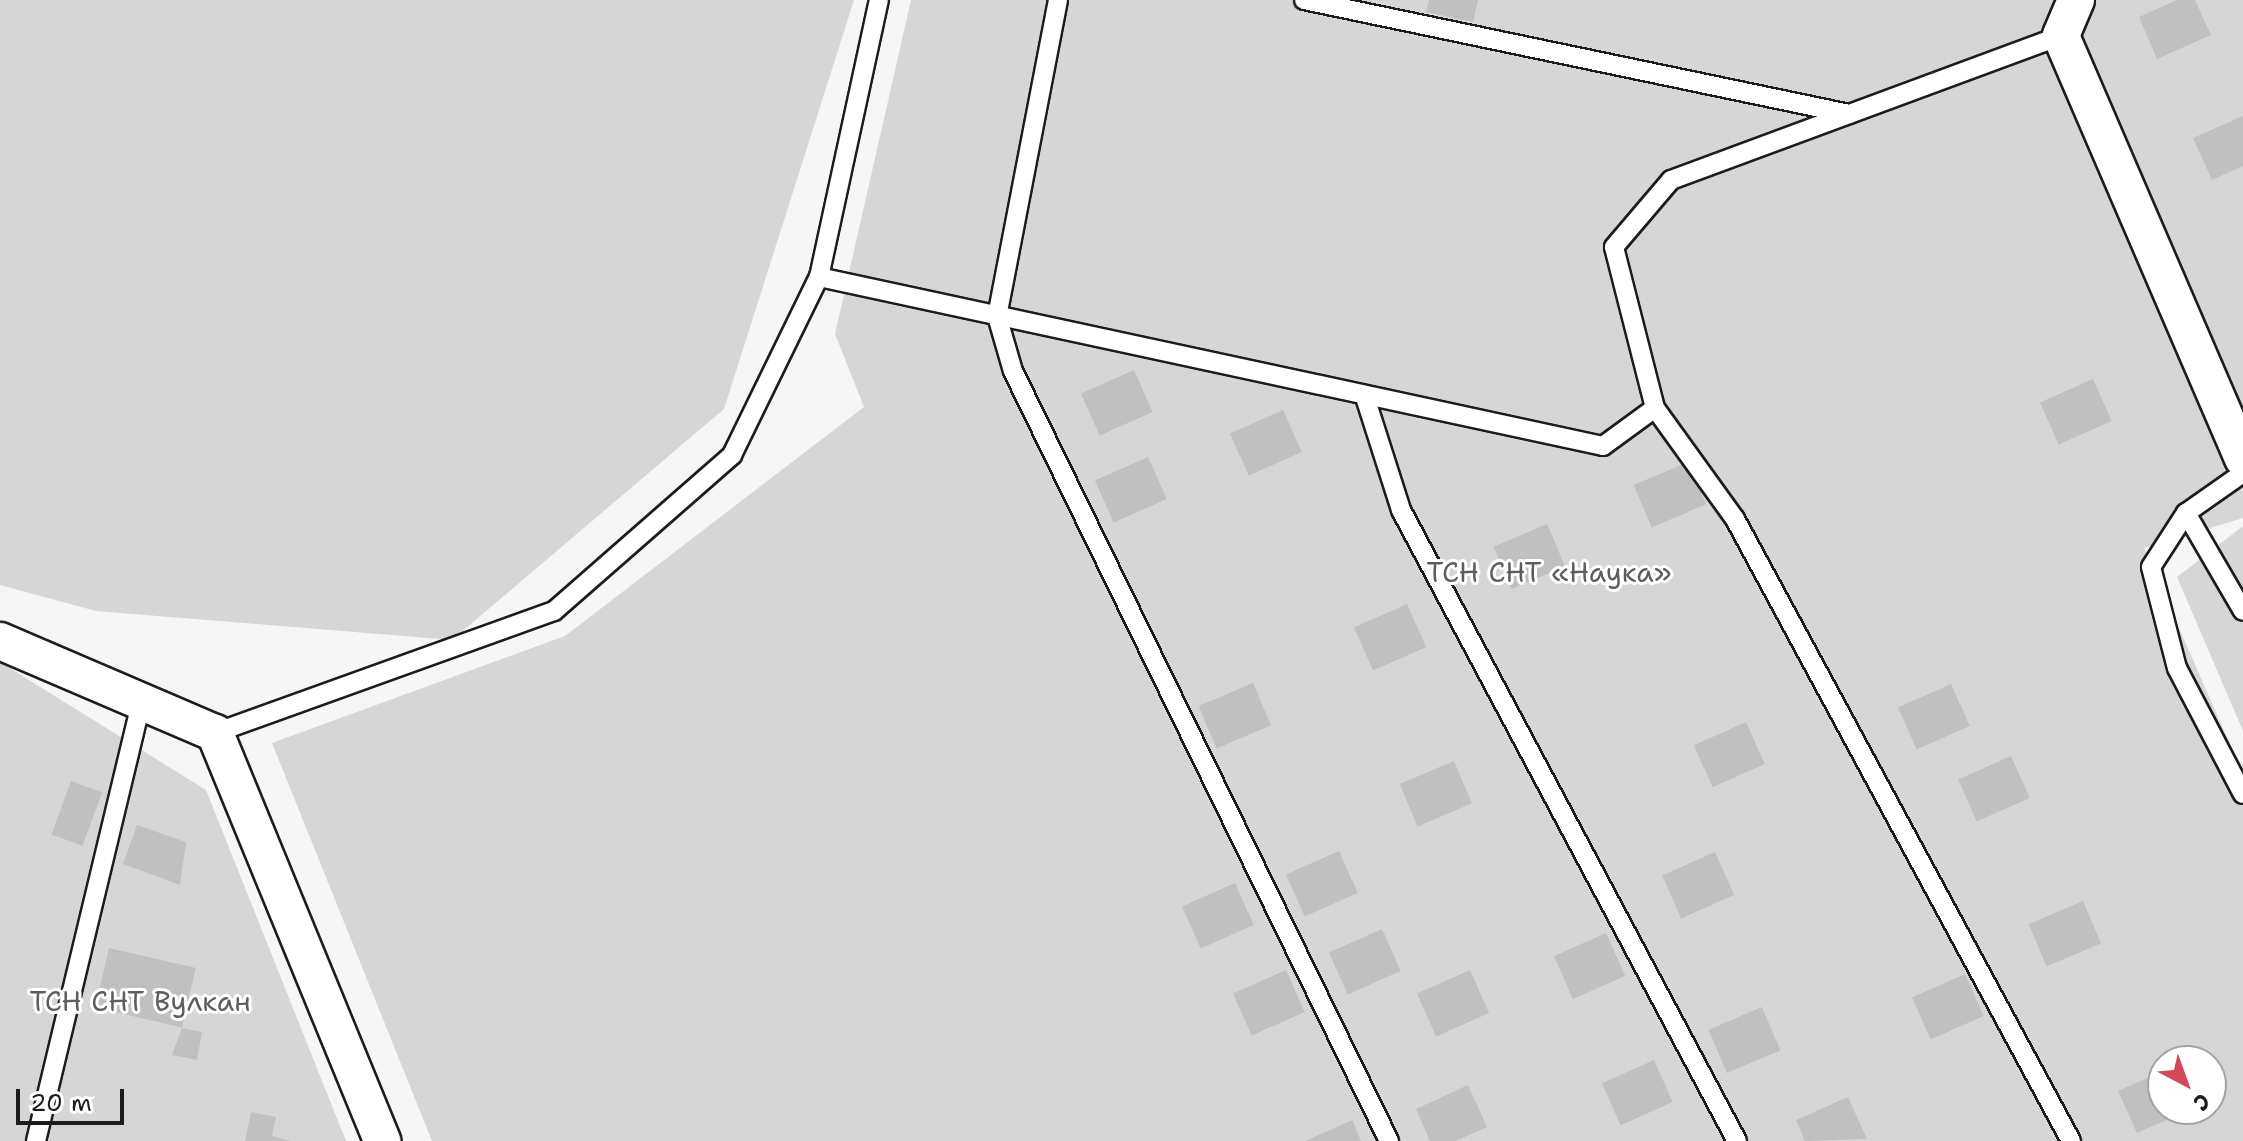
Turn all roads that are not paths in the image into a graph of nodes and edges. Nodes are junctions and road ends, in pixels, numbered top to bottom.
1 (879, 0) edge
2 (1058, 0) edge
3 (1304, 0) edge
4 (2076, 0) edge
5 (2061, 36) junction
6 (1851, 114) junction
7 (819, 277) junction
8 (997, 316) junction
9 (1365, 397) junction
10 (1655, 408) junction
11 (2243, 459) edge
12 (2243, 473) edge
13 (2186, 513) junction
14 (2243, 611) edge
15 (0, 641) edge
16 (141, 702) junction
17 (215, 733) junction
18 (2243, 794) edge
19 (372, 1132) edge
20 (36, 1141) edge
21 (1389, 1141) edge
22 (1737, 1141) edge
23 (2071, 1141) edge

1 - 7 lane
2 - 8 lane
3 - 6 lane
4 - 5 street
5 - 6 lane
5 - 11 street
6 - 10 lane
7 - 8 lane
7 - 17 lane
8 - 9 lane
8 - 21 lane
9 - 10 lane
9 - 22 lane
10 - 23 lane
12 - 13 lane
13 - 14 lane
13 - 18 lane
15 - 16 street
16 - 17 street
16 - 20 lane
17 - 19 street

